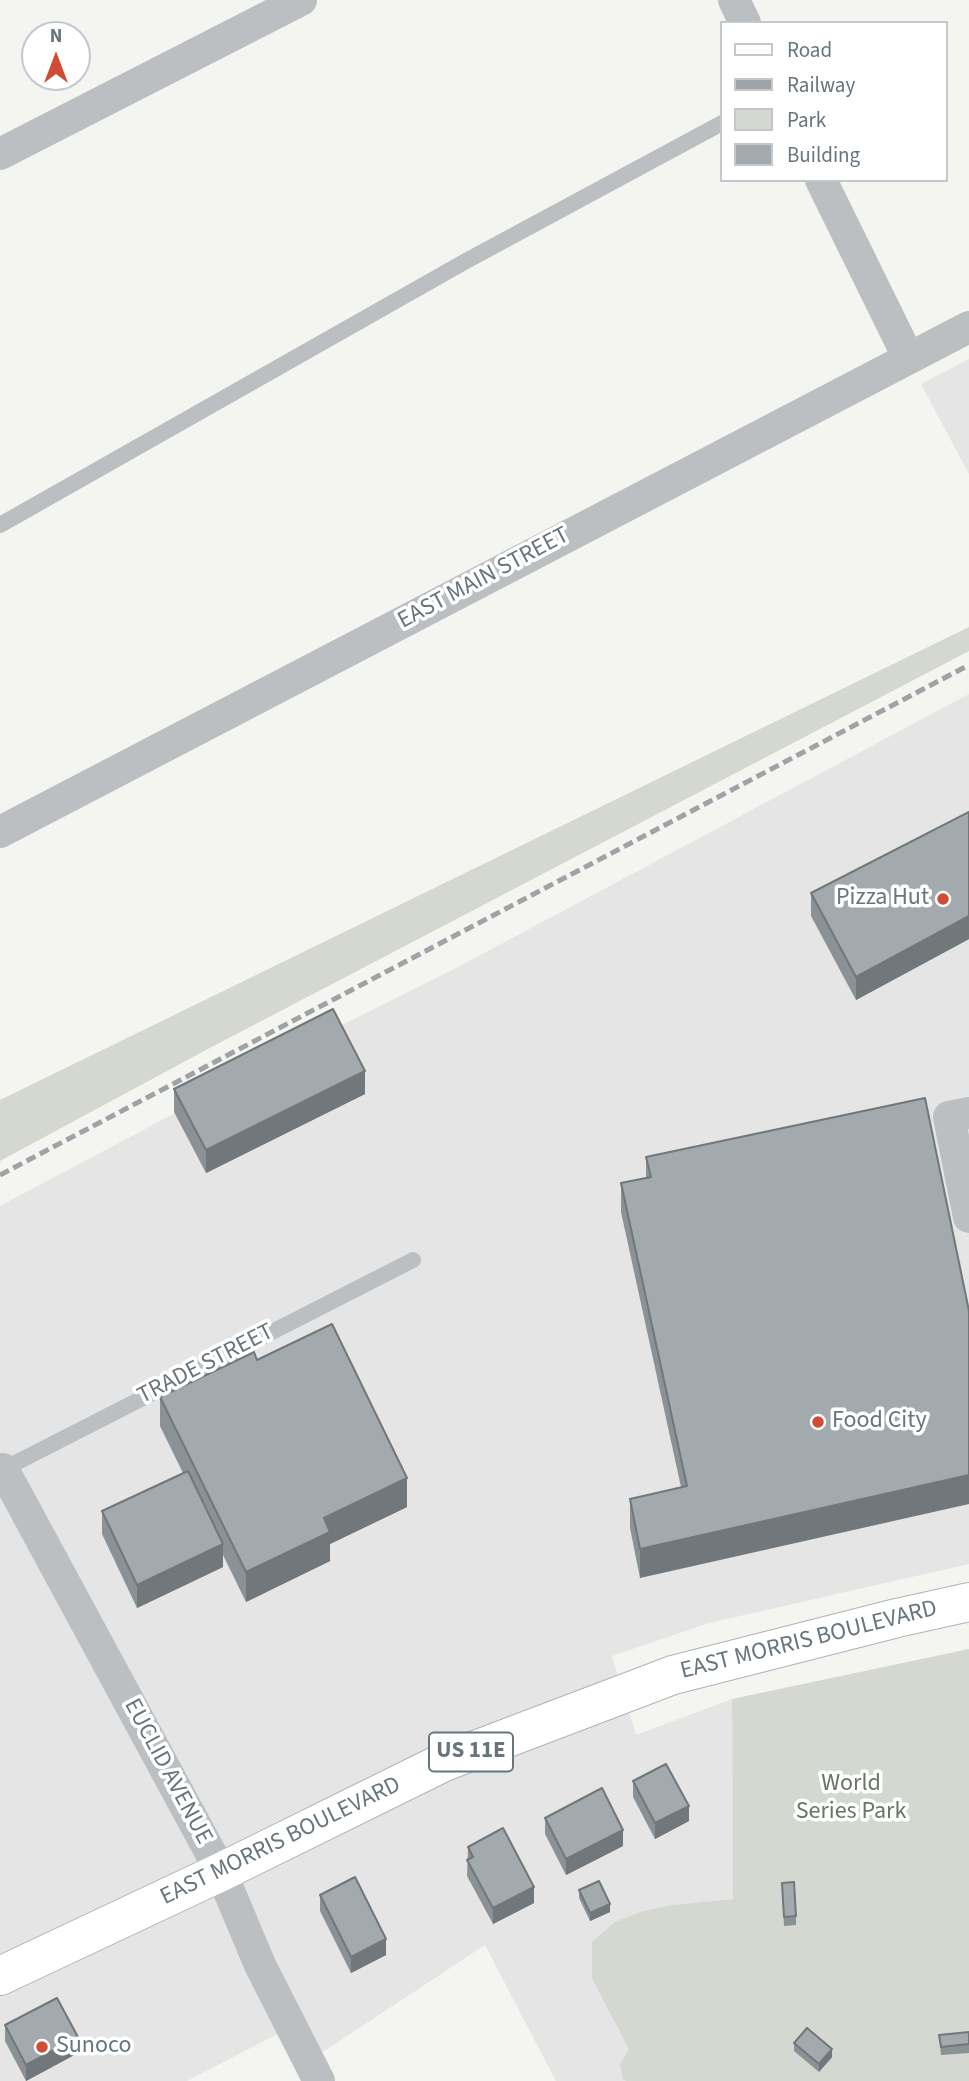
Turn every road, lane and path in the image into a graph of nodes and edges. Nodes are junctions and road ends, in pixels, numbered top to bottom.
1 (301, 0) edge
2 (734, 0) edge
3 (744, 21) edge
4 (720, 124) edge
5 (0, 155) edge
6 (822, 182) edge
7 (969, 327) edge
8 (908, 357) junction
9 (0, 525) edge
10 (0, 832) edge
11 (969, 1113) edge
12 (969, 1217) edge
13 (413, 1260) dead end
14 (1, 1470) edge
15 (969, 1602) edge
16 (221, 1872) junction
17 (0, 1976) edge
18 (319, 2081) edge

1 - 5 street
2 - 3 street
4 - 9 lane
6 - 8 street
7 - 8 street, EAST MAIN STREET
8 - 10 street, EAST MAIN STREET
11 - 12 street
13 - 14 lane, TRADE STREET
14 - 16 street, EUCLID AVENUE
15 - 16 main road, EAST MORRIS BOULEVARD / US 11E
16 - 17 main road, EAST MORRIS BOULEVARD / US 11E
16 - 18 street, EUCLID AVENUE

